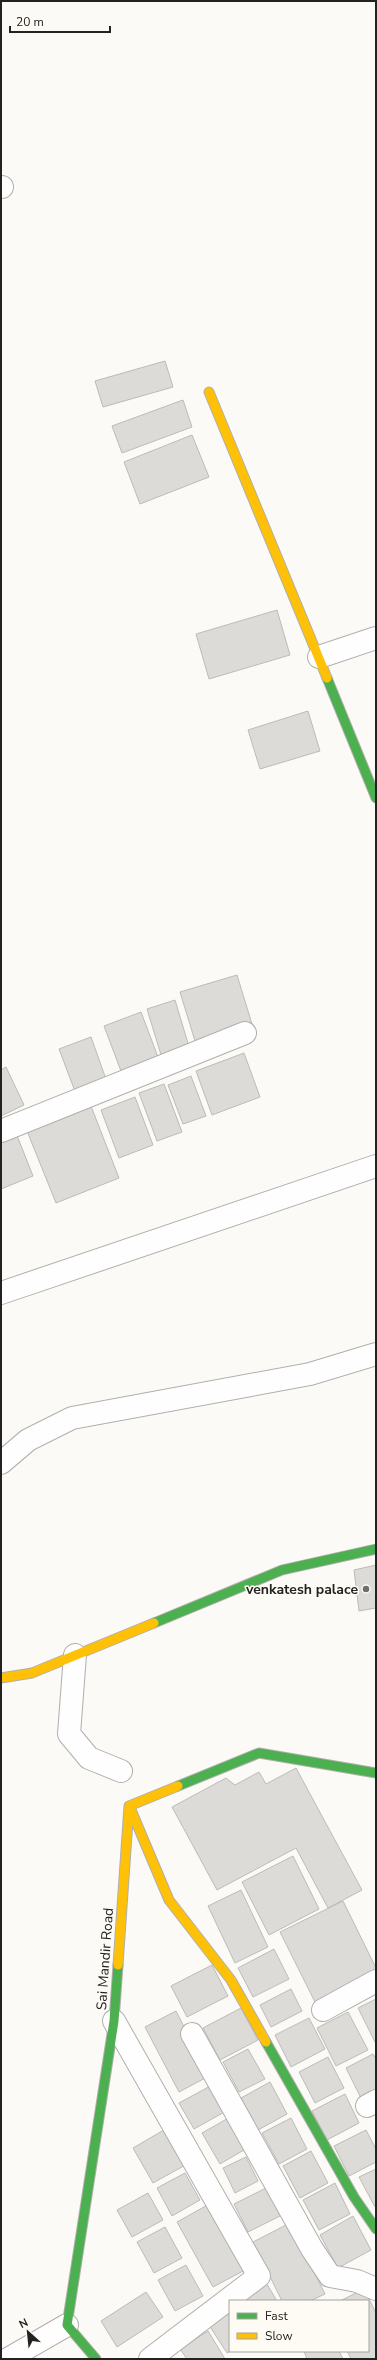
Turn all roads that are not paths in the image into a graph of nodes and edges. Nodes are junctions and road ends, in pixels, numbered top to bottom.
1 (209, 392) dead end
2 (376, 638) edge
3 (318, 657) junction
4 (376, 798) edge
5 (245, 1033) dead end
6 (1, 1131) edge
7 (376, 1166) edge
8 (1, 1293) edge
9 (376, 1354) edge
10 (1, 1464) edge
11 (376, 1548) edge
12 (75, 1655) junction
13 (1, 1678) edge
14 (121, 1771) dead end
15 (376, 1774) edge
16 (129, 1806) junction
17 (376, 1981) edge
18 (323, 2010) dead end
19 (114, 2020) junction
20 (192, 2034) dead end
21 (376, 2228) edge
22 (376, 2289) edge
23 (67, 2325) junction
24 (8, 2359) edge
25 (96, 2359) edge
26 (150, 2359) edge

1 - 3 street
2 - 3 street
3 - 4 street
5 - 6 street
7 - 8 street
9 - 10 street
11 - 12 street
12 - 13 street
12 - 14 street
15 - 16 street
16 - 19 street, Sai Mandir Road
16 - 21 street
17 - 18 street
19 - 23 street, Sai Mandir Road
19 - 26 street
20 - 22 street
23 - 24 street
23 - 25 street

